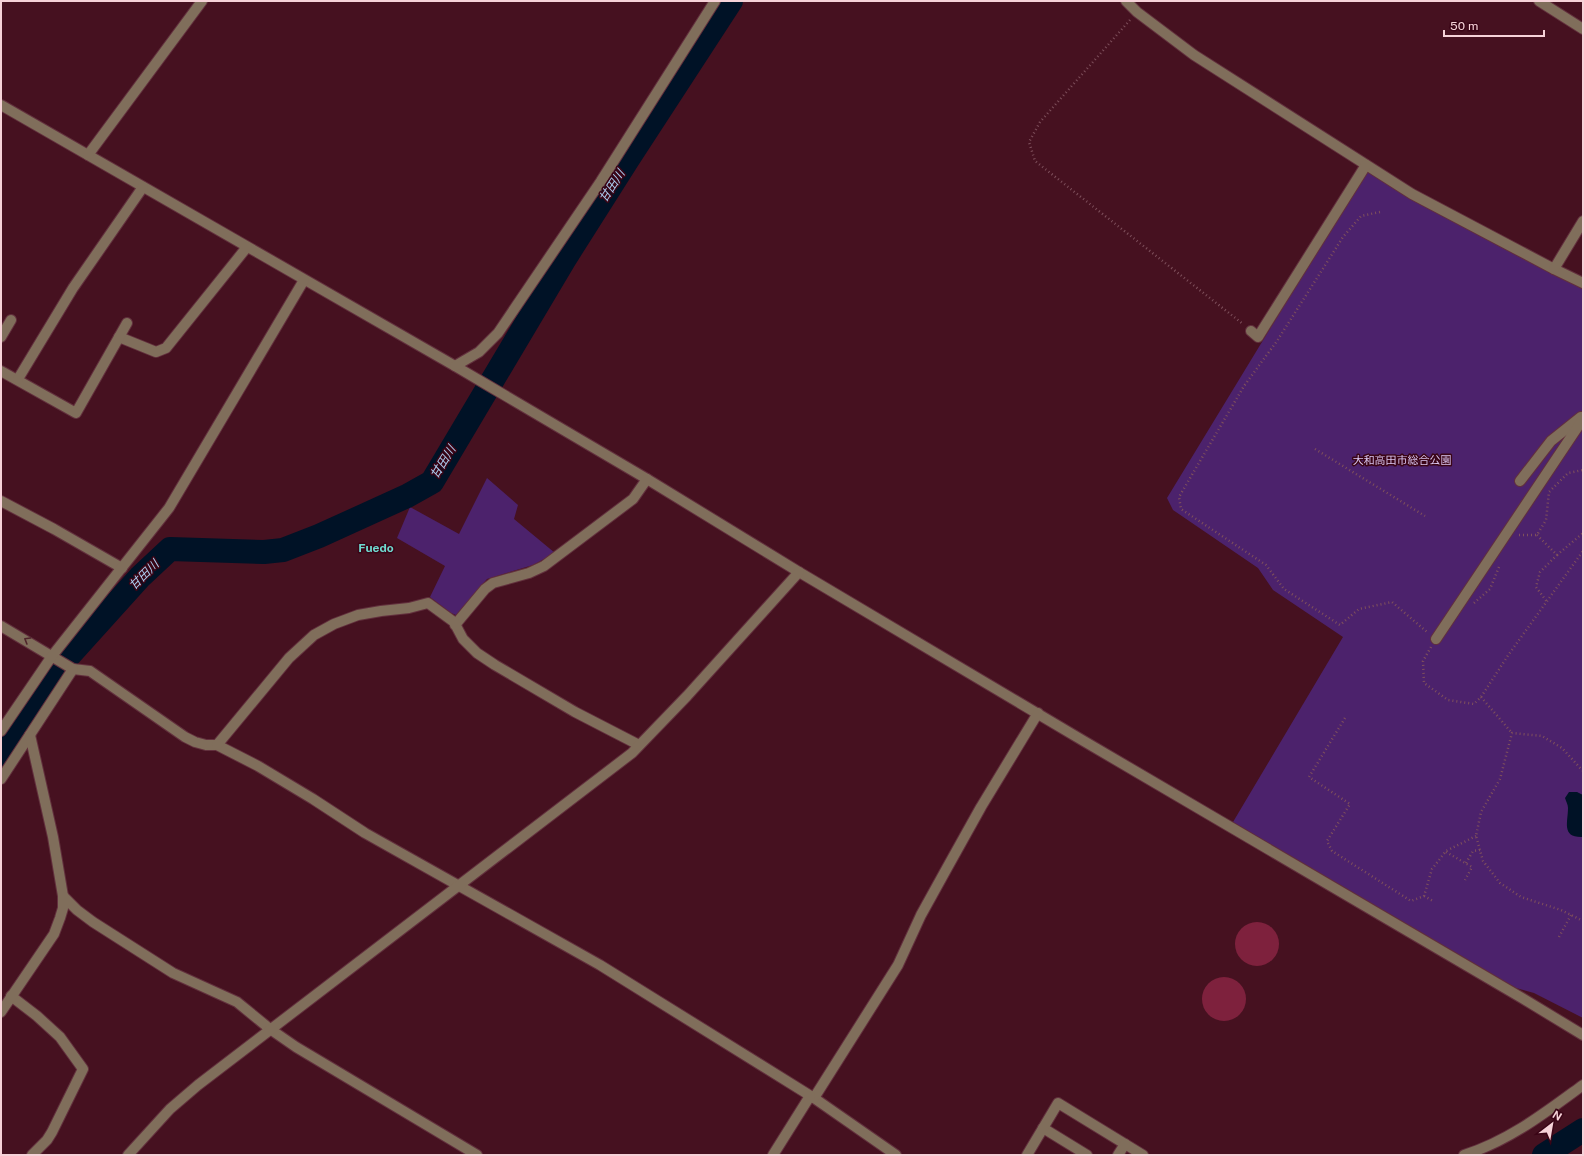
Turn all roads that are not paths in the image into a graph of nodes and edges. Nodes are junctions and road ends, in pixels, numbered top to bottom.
1 (202, 1) edge
2 (715, 1) edge
3 (1126, 1) edge
4 (1539, 1) edge
5 (1583, 29) edge
6 (1, 105) edge
7 (88, 155) junction
8 (1366, 166) junction
9 (143, 187) junction
10 (1583, 221) edge
11 (247, 247) junction
12 (1554, 270) junction
13 (304, 280) junction
14 (1583, 283) edge
15 (11, 320) dead end
16 (126, 322) dead end
17 (1251, 331) road end
18 (1, 337) edge
19 (118, 337) junction
20 (455, 366) junction
21 (1, 371) edge
22 (18, 380) junction
23 (1583, 416) edge
24 (1583, 419) edge
25 (647, 479) junction
26 (1520, 481) dead end
27 (1, 501) edge
28 (122, 568) junction
29 (799, 572) junction
30 (455, 625) junction
31 (1, 626) edge
32 (1436, 639) road end
33 (54, 657) junction
34 (71, 668) junction
35 (1038, 713) junction
36 (1, 731) edge
37 (30, 735) junction
38 (217, 745) junction
39 (639, 745) junction
40 (1, 780) edge
41 (459, 885) junction
42 (63, 896) junction
43 (12, 996) junction
44 (1, 1012) edge
45 (270, 1029) junction
46 (1583, 1035) edge
47 (1583, 1085) edge
48 (812, 1097) junction
49 (1043, 1128) junction
50 (1125, 1144) junction
51 (37, 1154) edge
52 (1029, 1154) edge
53 (128, 1155) edge
54 (477, 1155) edge
55 (773, 1155) edge
56 (896, 1155) edge
57 (1087, 1155) edge
58 (1118, 1155) edge
59 (1143, 1155) edge
60 (1464, 1155) edge

1 - 7 street
2 - 20 street
3 - 8 street
4 - 5 street
6 - 7 street
7 - 9 street
8 - 12 street
8 - 17 street
9 - 11 street
9 - 22 street
10 - 12 street
11 - 13 street
11 - 19 street
12 - 14 street
13 - 20 street
13 - 28 street
15 - 18 street
16 - 19 street
19 - 22 street
20 - 25 street
21 - 22 street
23 - 26 street
24 - 32 street
25 - 29 street
25 - 30 street
27 - 28 street
28 - 33 street
29 - 35 street
29 - 39 street
30 - 38 street
30 - 39 street
33 -> 31 street
33 - 34 street
33 - 36 street
34 - 37 street
34 - 38 street
35 - 46 street
35 - 48 street
37 - 40 street
37 - 42 street
38 - 41 street
39 - 41 street
41 - 45 street
41 - 48 street
42 - 43 street
42 - 45 street
43 - 44 street
43 - 51 street
45 - 53 street
45 - 54 street
47 - 60 street
48 - 55 street
48 - 56 street
49 - 50 street
49 - 52 street
49 - 57 street
50 - 58 street
50 - 59 street

